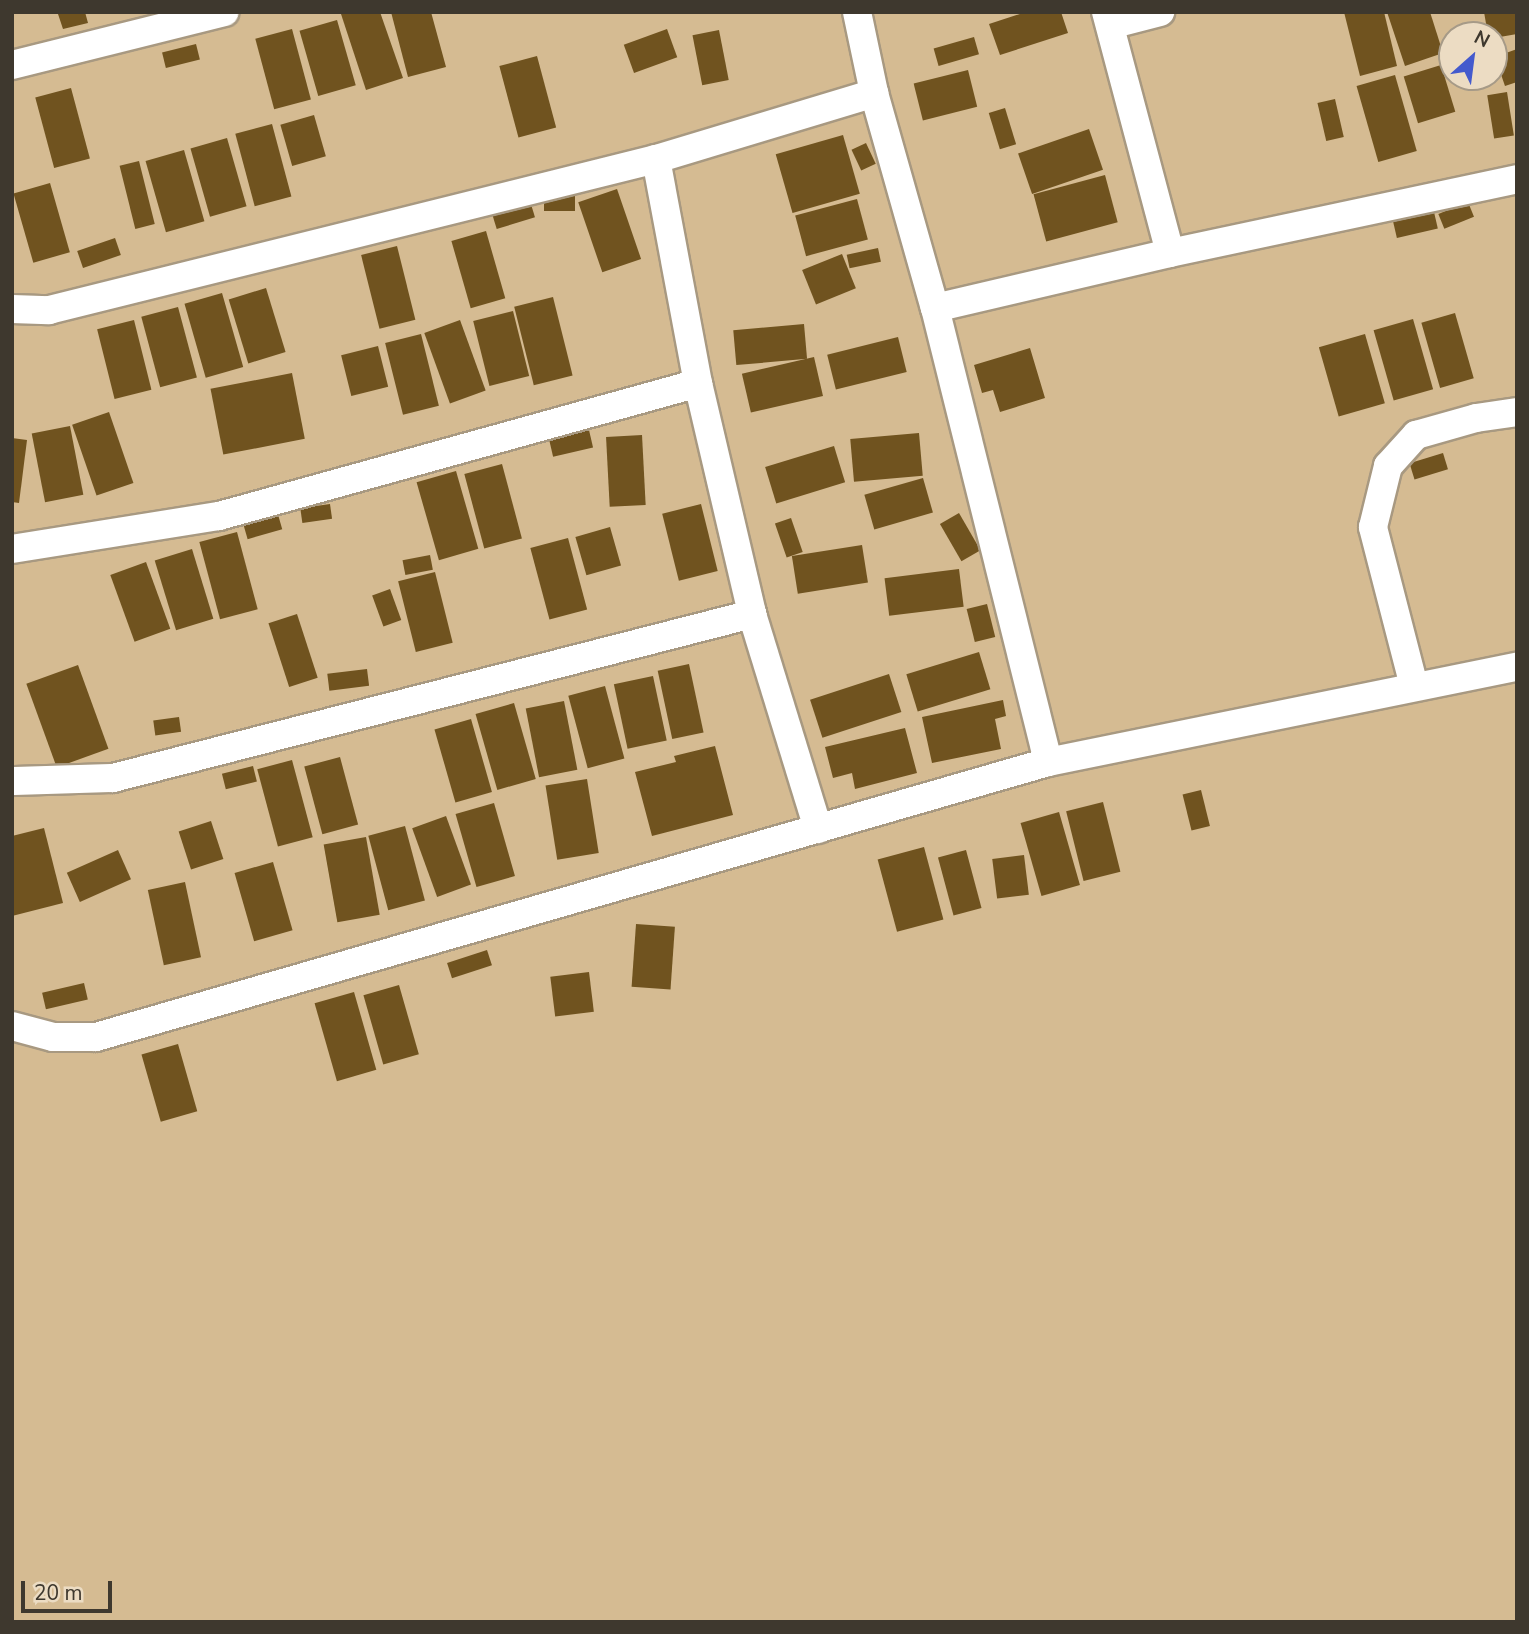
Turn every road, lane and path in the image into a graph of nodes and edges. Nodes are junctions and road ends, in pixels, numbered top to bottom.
1 (224, 12) edge
2 (857, 12) edge
3 (1160, 12) edge
4 (1108, 19) edge
5 (12, 65) edge
6 (874, 93) junction
7 (656, 159) junction
8 (1517, 179) edge
9 (1170, 253) junction
10 (935, 308) junction
11 (12, 309) edge
12 (698, 383) junction
13 (1517, 412) edge
14 (12, 549) edge
15 (752, 614) junction
16 (1517, 667) edge
17 (1414, 686) junction
18 (1048, 762) junction
19 (12, 781) edge
20 (818, 829) junction
21 (12, 1026) edge

1 - 5 street
2 - 6 street
3 - 4 street
4 - 9 street
6 - 7 street
6 - 10 street
7 - 11 street
7 - 12 street
8 - 9 street
9 - 10 street
10 - 18 street
12 - 14 street
12 - 15 street
13 - 17 street
15 - 19 street
15 - 20 street
16 - 17 street
17 - 18 street
18 - 20 street
20 - 21 street

